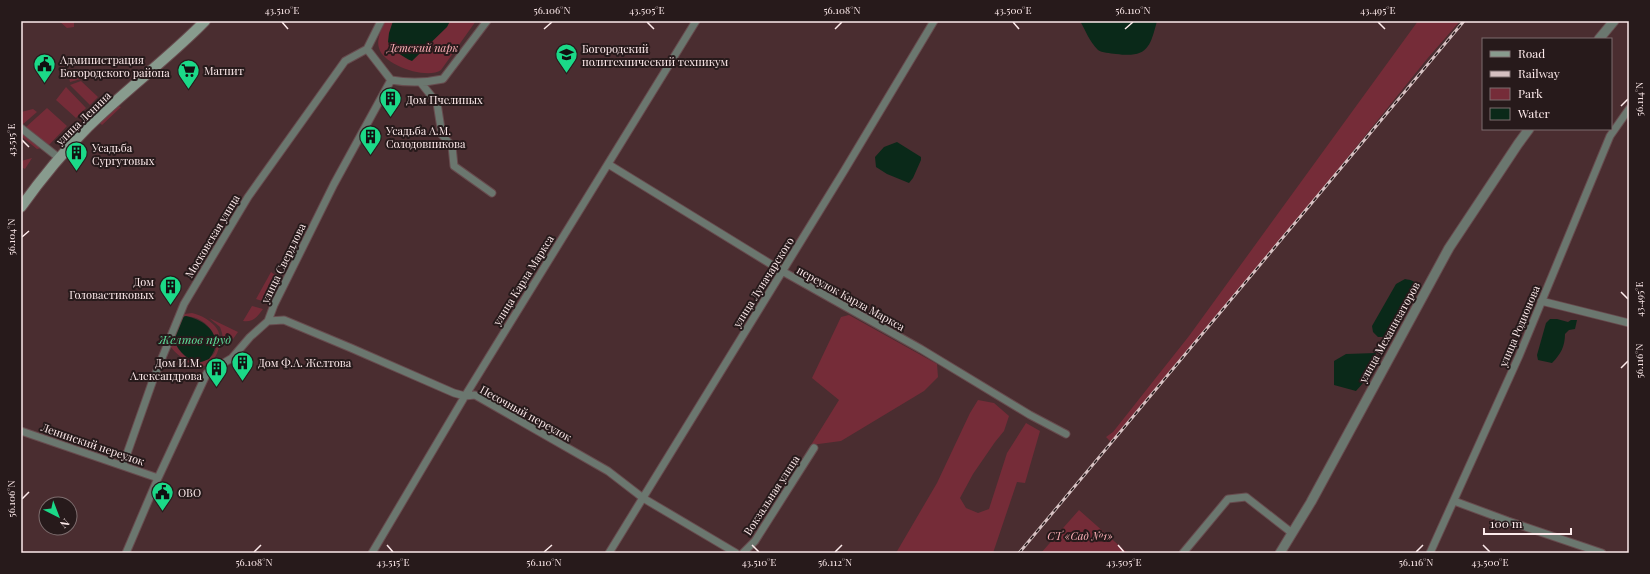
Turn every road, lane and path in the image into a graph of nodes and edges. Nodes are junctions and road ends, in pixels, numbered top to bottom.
1 (205, 21) edge
2 (381, 21) edge
3 (487, 21) edge
4 (696, 21) edge
5 (934, 21) edge
6 (1614, 21) edge
7 (1600, 38) edge
8 (368, 49) junction
9 (391, 80) junction
10 (421, 83) junction
11 (1629, 109) edge
12 (21, 128) edge
13 (1528, 130) edge
14 (59, 158) junction
15 (608, 164) junction
16 (492, 194) dead end
17 (21, 206) edge
18 (782, 271) junction
19 (1541, 301) junction
20 (268, 321) junction
21 (1629, 322) edge
22 (465, 396) junction
23 (21, 431) edge
24 (1066, 434) dead end
25 (814, 448) dead end
26 (123, 465) junction
27 (158, 478) junction
28 (643, 498) junction
29 (1454, 501) junction
30 (1292, 533) junction
31 (126, 553) edge
32 (372, 553) edge
33 (609, 553) edge
34 (736, 553) edge
35 (743, 553) edge
36 (1183, 553) edge
37 (1280, 553) edge
38 (1430, 553) edge
39 (1602, 553) edge

1 - 14 main road, улица Ленина
2 - 8 street
3 - 10 street
4 - 15 street, улица Карла Маркса
5 - 18 street, улица Луначарского
6 - 7 street
8 - 9 street
8 - 26 street, Московская улица
9 - 10 street
9 - 20 street, улица Свердлова
10 - 16 street
11 - 19 street, улица Родионова
12 - 14 street
13 - 30 street, улица Механизаторов
14 - 17 main road, улица Ленина
15 - 18 street, переулок Карла Маркса
15 - 22 street, улица Карла Маркса
18 - 24 street, переулок Карла Маркса
18 - 28 street, улица Луначарского
19 - 21 street
19 - 29 street, улица Родионова
20 - 22 street, Песочный переулок
20 - 27 street, улица Свердлова
22 - 28 street, Песочный переулок
22 - 32 street, улица Карла Маркса
23 - 26 street, Ленинский переулок
25 - 35 street, Вокзальная улица
26 - 27 street, Ленинский переулок
27 - 31 street, улица Свердлова
28 - 33 street, улица Луначарского
28 - 34 street, Песочный переулок
29 - 38 street, улица Родионова
29 - 39 street
30 - 36 street
30 - 37 street, улица Механизаторов

